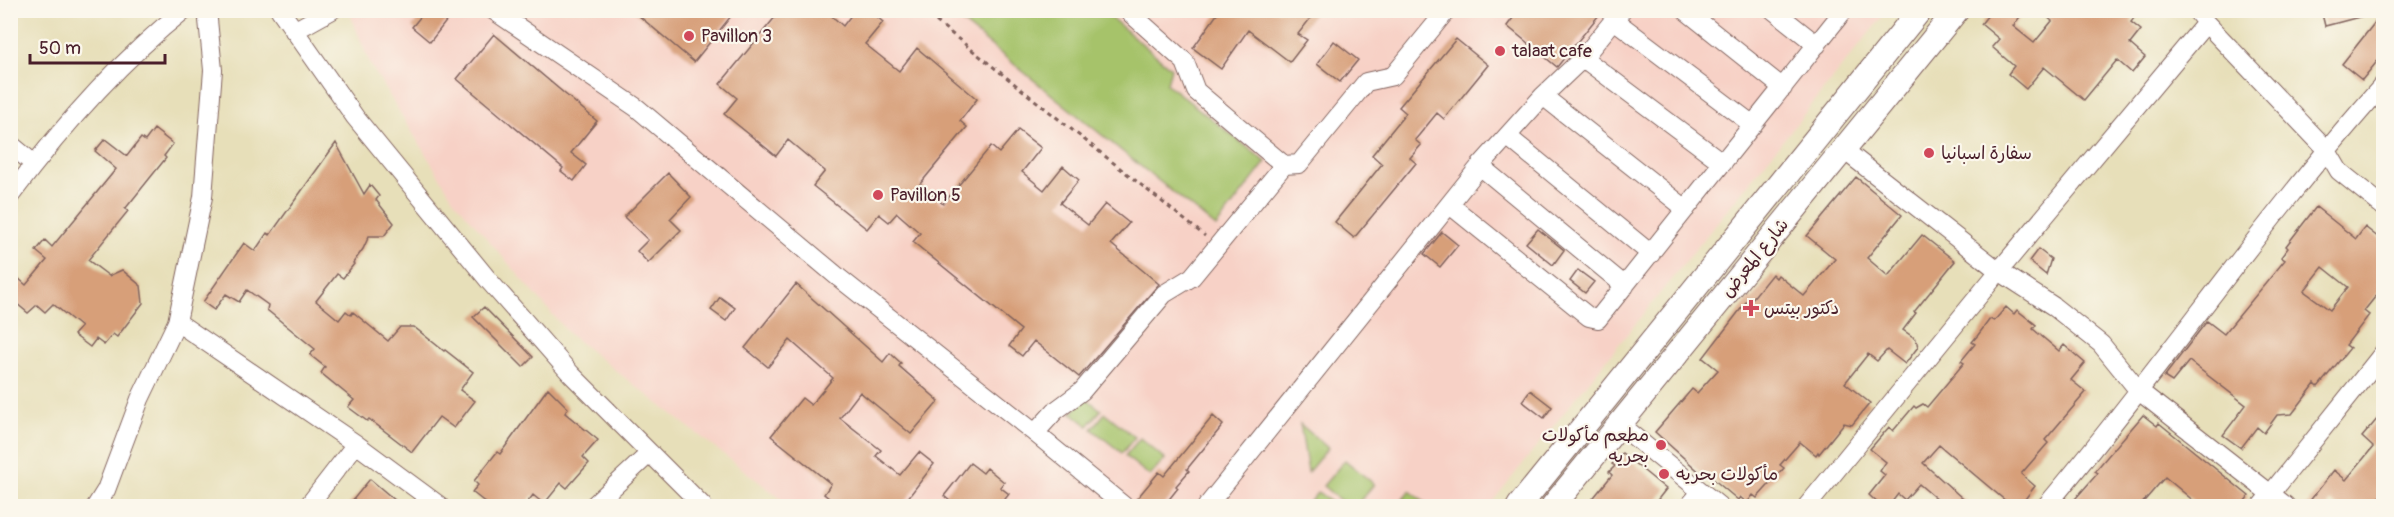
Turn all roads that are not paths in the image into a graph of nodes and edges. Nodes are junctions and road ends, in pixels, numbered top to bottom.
1 (183, 10) edge
2 (207, 10) edge
3 (280, 10) edge
4 (332, 10) edge
5 (493, 10) edge
6 (1127, 10) edge
7 (1447, 10) edge
8 (1685, 10) edge
9 (1773, 10) edge
10 (1844, 10) edge
11 (1920, 10) edge
12 (1957, 10) edge
13 (1618, 15) edge
14 (2201, 17) edge
15 (294, 31) junction
16 (1817, 45) junction
17 (1583, 58) junction
18 (2384, 84) edge
19 (1783, 88) junction
20 (1543, 96) junction
21 (1753, 125) junction
22 (1507, 136) junction
23 (10, 144) edge
24 (2326, 149) junction
25 (1844, 150) junction
26 (1723, 163) junction
27 (34, 164) junction
28 (1284, 165) junction
29 (1480, 166) junction
30 (10, 196) edge
31 (1450, 205) junction
32 (2384, 207) edge
33 (1686, 209) junction
34 (1651, 254) junction
35 (1999, 271) junction
36 (1625, 286) junction
37 (177, 322) junction
38 (2384, 352) edge
39 (1638, 359) junction
40 (1659, 376) junction
41 (2139, 391) junction
42 (1620, 425) junction
43 (1035, 433) junction
44 (356, 444) junction
45 (650, 453) junction
46 (1701, 492) junction
47 (2266, 500) edge
48 (96, 507) edge
49 (308, 507) edge
50 (440, 507) edge
51 (593, 507) edge
52 (704, 507) edge
53 (1124, 507) edge
54 (1207, 507) edge
55 (1519, 507) edge
56 (1553, 507) edge
57 (1689, 507) edge
58 (1719, 507) edge
59 (1807, 507) edge
60 (2046, 507) edge
61 (2286, 507) edge

1 - 27 street
2 - 37 street
3 - 15 street
4 - 15 street
5 - 43 street
6 - 28 street
7 - 28 street
8 - 19 street
9 - 16 street
10 - 16 street
11 - 39 main road, شارع المعرض
12 - 25 main road, شارع المعرض
13 - 17 street
13 - 21 street
14 - 24 street
14 - 35 street
15 - 45 street
16 - 19 street
17 - 20 street
17 - 26 street
18 - 24 street
19 - 21 street
20 - 22 street
20 - 33 street
21 - 26 street
22 - 29 street
22 - 34 street
23 - 27 street
24 - 32 street
24 - 41 street
25 - 35 street
25 - 40 main road, شارع المعرض
26 - 33 street
27 - 30 street
28 - 43 street
29 - 31 street
29 - 36 street
31 - 36 street
31 - 54 street
33 - 34 street
34 - 36 street
35 - 41 street
35 - 59 street
37 - 44 street
37 - 48 street
38 - 47 street
39 - 40 main road
39 - 55 main road, شارع المعرض
40 - 42 main road, شارع المعرض
41 - 47 street
41 - 60 street
42 - 46 street
42 - 56 main road, شارع المعرض
43 - 53 street
44 - 49 street
44 - 50 street
45 - 51 street
45 - 52 street
46 - 57 street
46 - 58 street
47 - 61 street

